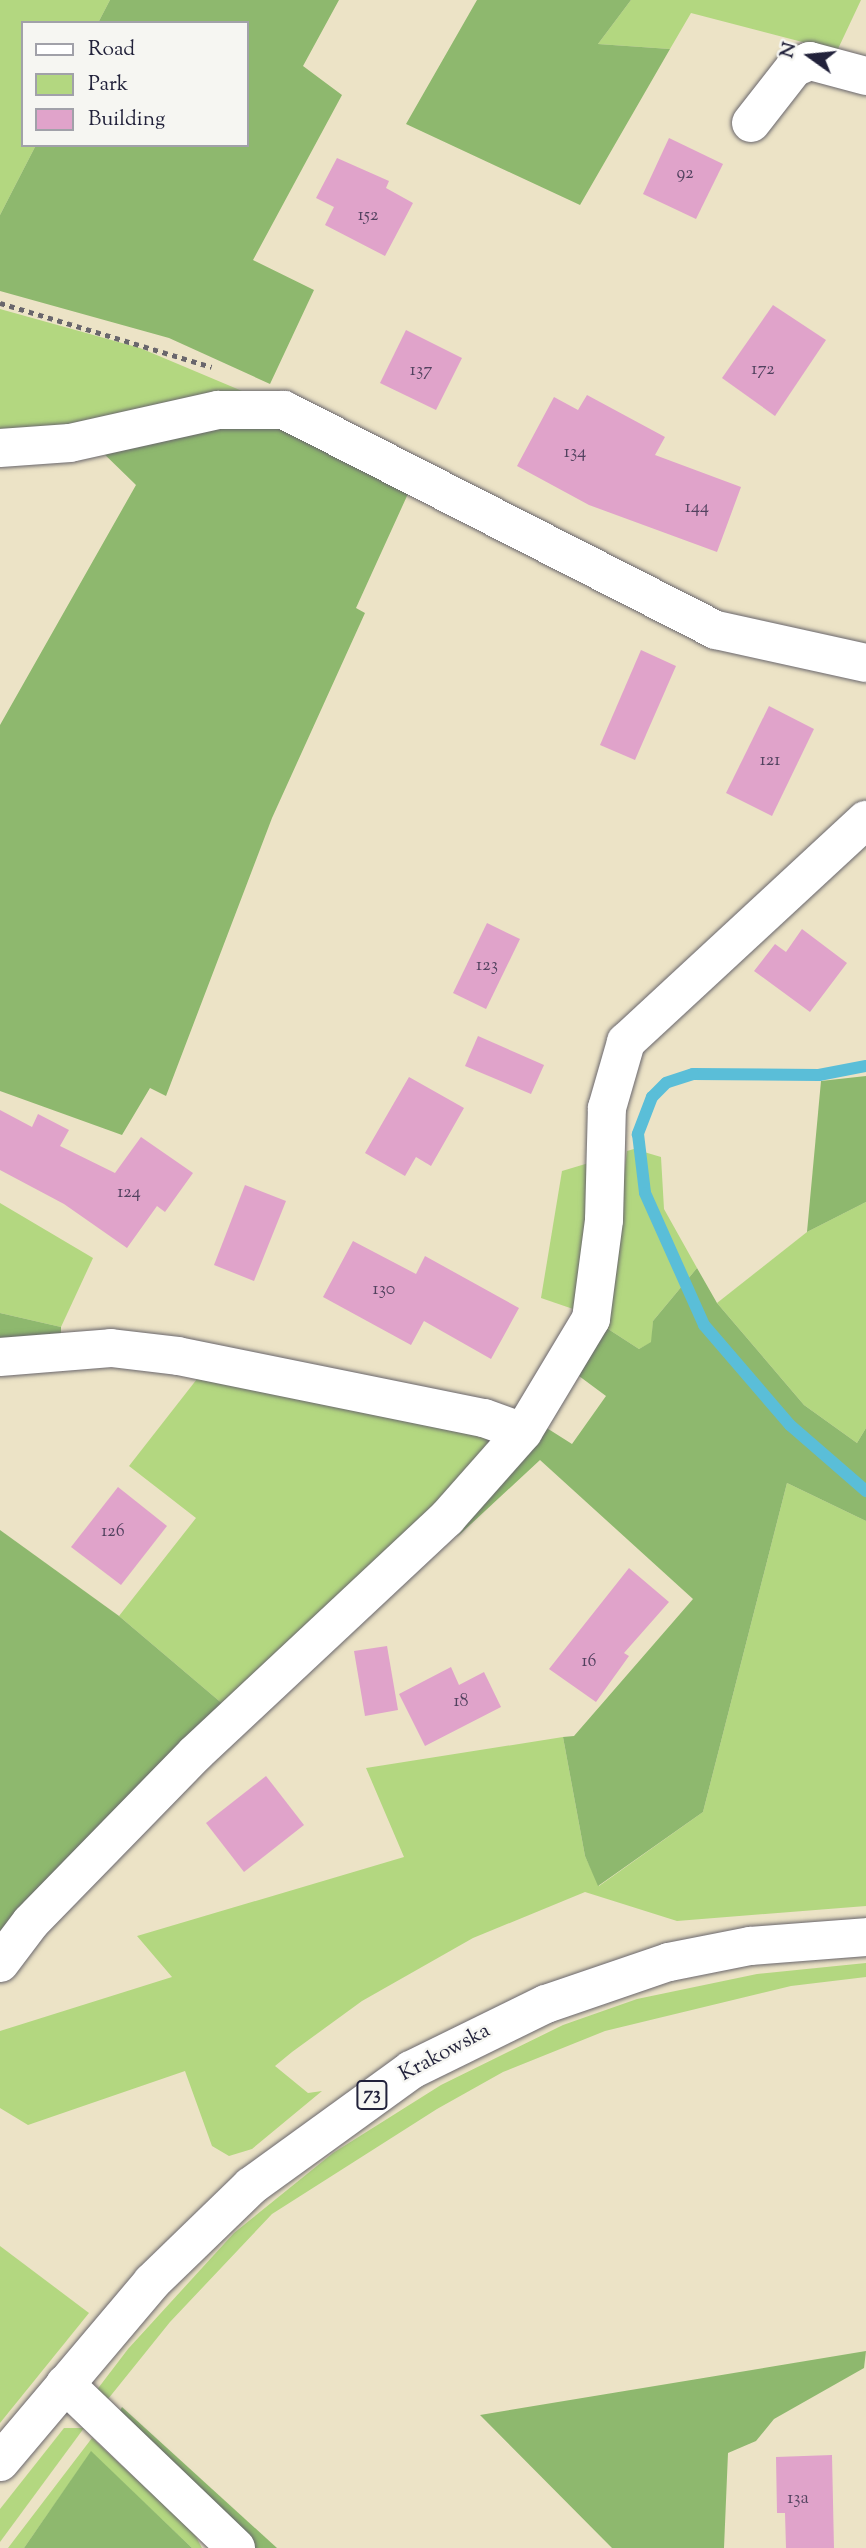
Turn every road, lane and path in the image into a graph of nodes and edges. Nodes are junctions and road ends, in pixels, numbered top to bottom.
1 (866, 76) edge
2 (751, 123) dead end
3 (0, 303) edge
4 (270, 409) junction
5 (0, 448) edge
6 (866, 663) edge
7 (866, 820) edge
8 (0, 1357) edge
9 (523, 1432) junction
10 (866, 1937) edge
11 (0, 1962) edge
12 (65, 2384) junction
13 (0, 2462) edge
14 (236, 2548) edge

1 - 2 street
3 - 4 path
4 - 5 street
4 - 6 street
7 - 9 street
8 - 9 street
9 - 11 street
10 - 12 street, Krakowska / 73
12 - 13 street, Krakowska / 73
12 - 14 street

